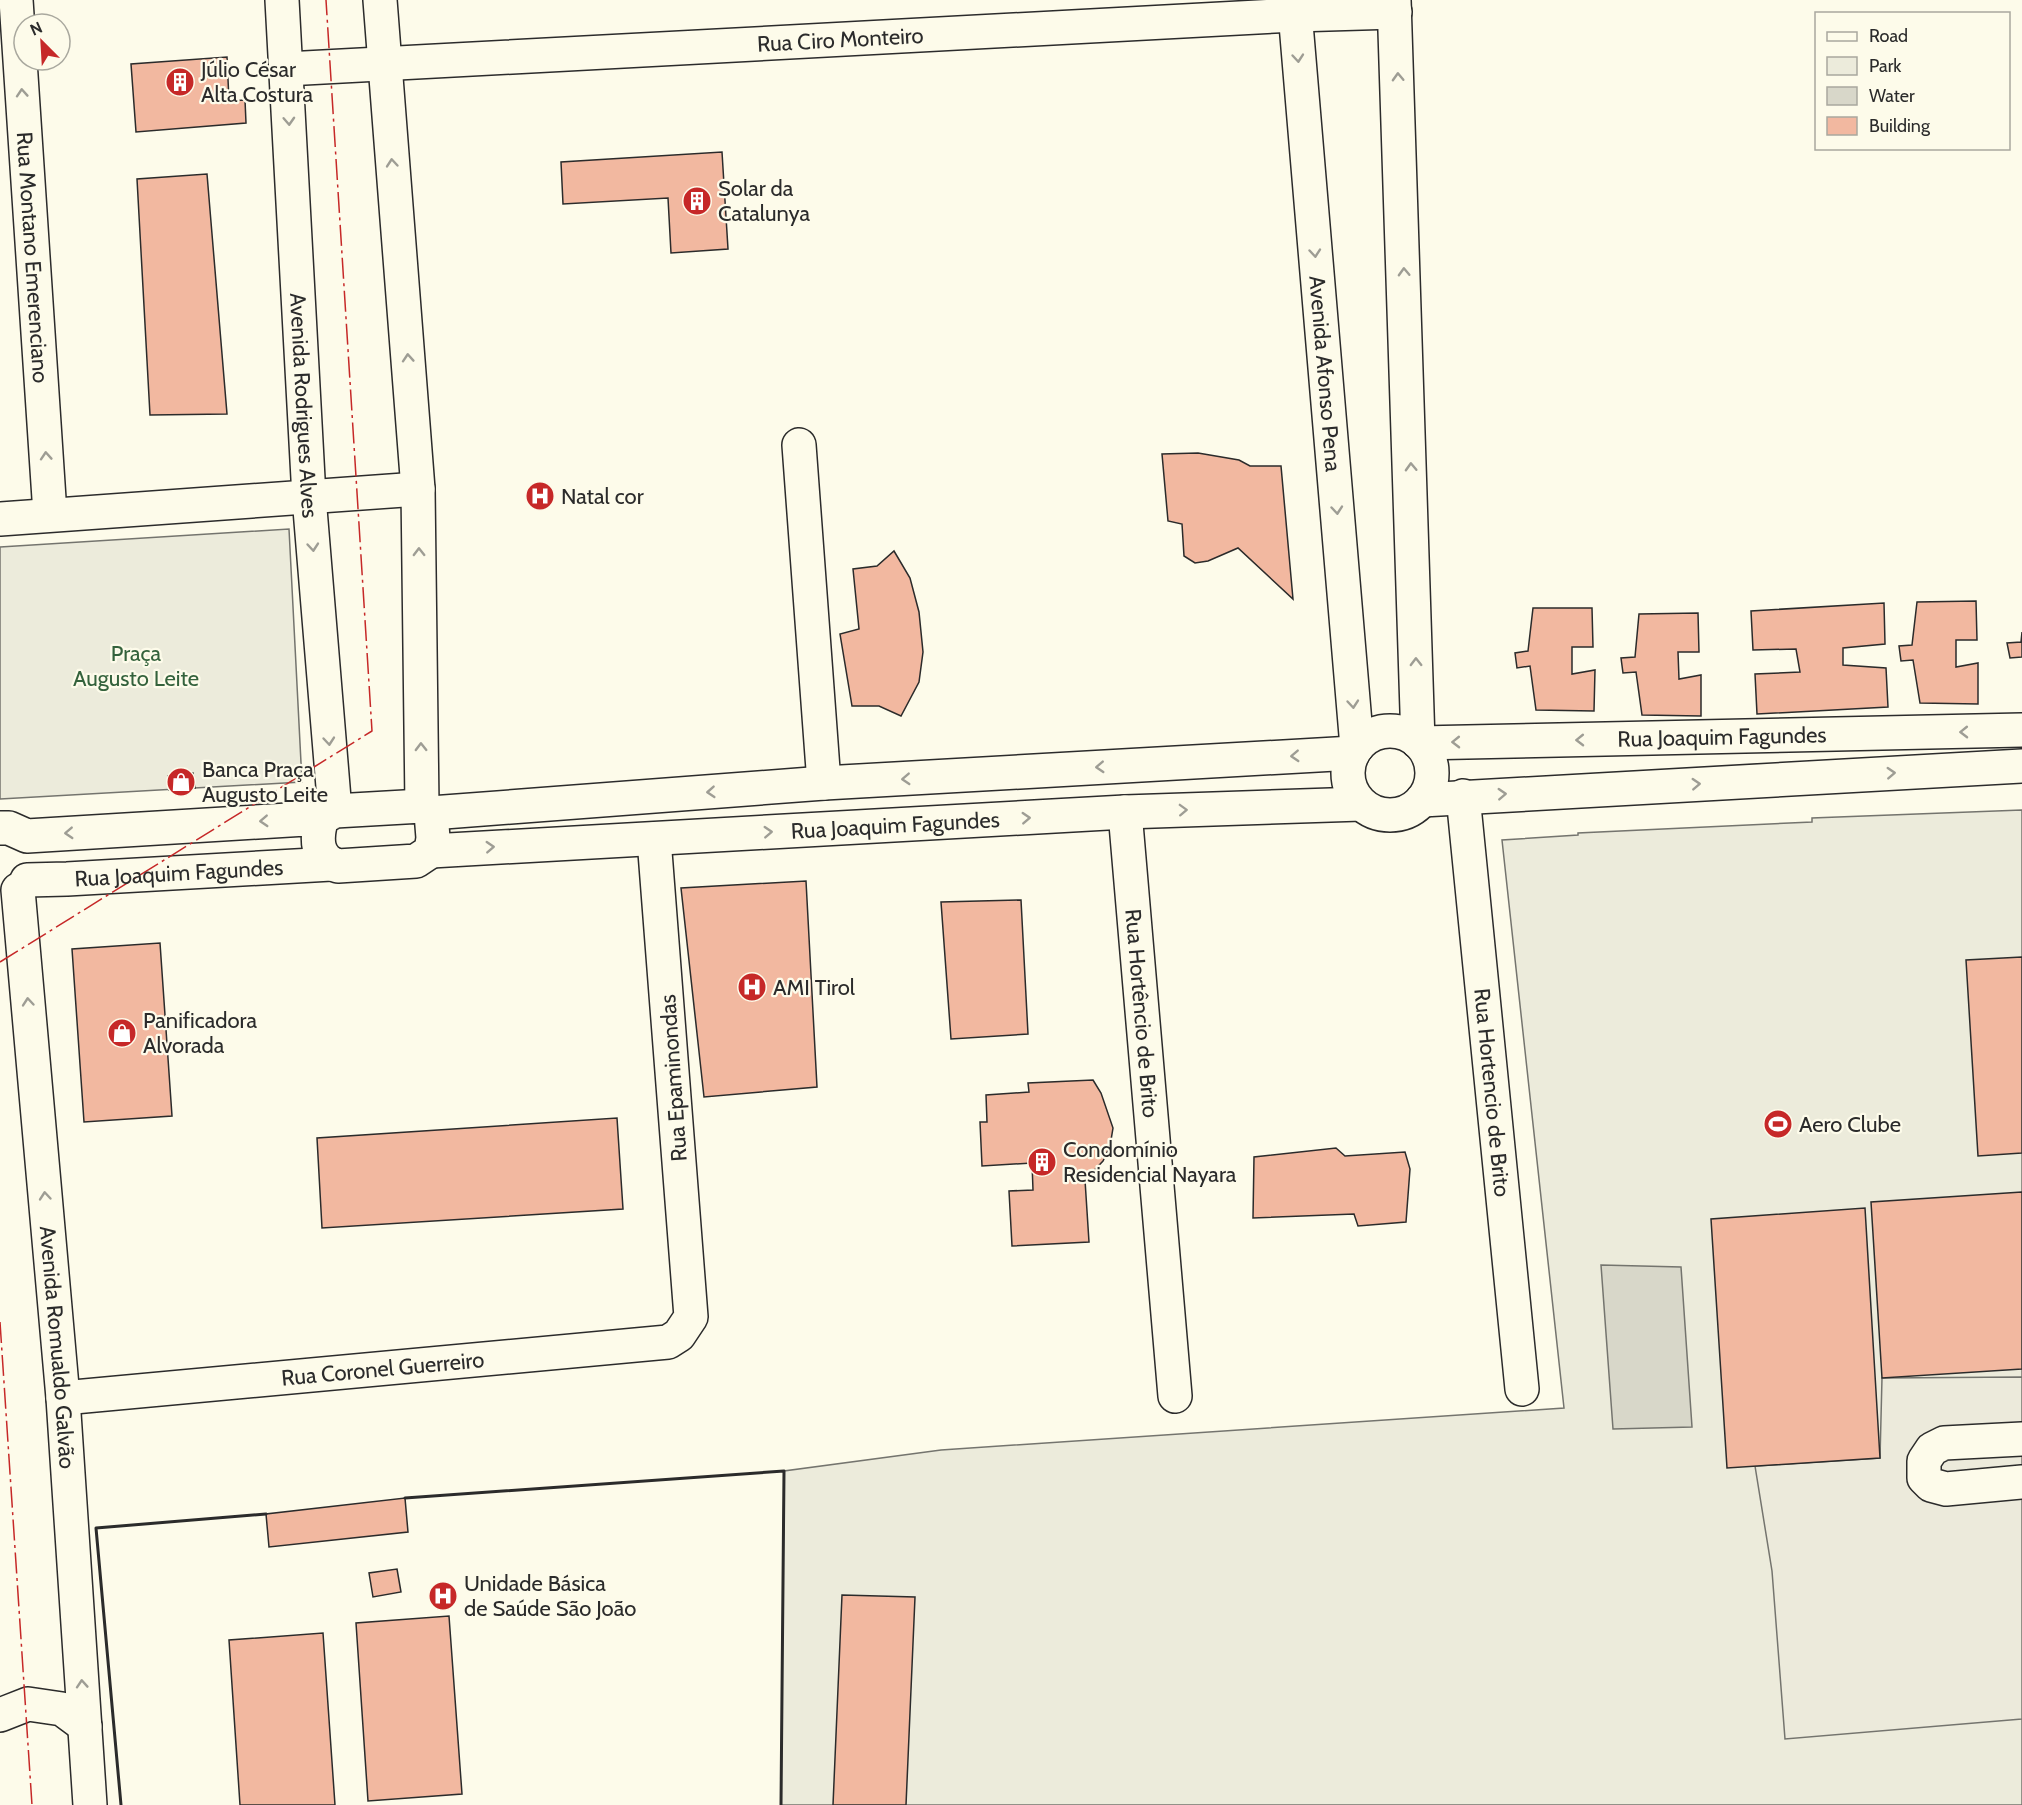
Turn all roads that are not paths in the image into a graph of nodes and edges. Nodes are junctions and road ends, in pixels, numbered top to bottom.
1 (16, 0) edge
2 (282, 0) edge
3 (380, 0) edge
4 (1395, 6) edge
5 (1294, 8) edge
6 (384, 62) junction
7 (286, 69) junction
8 (799, 445) dead end
9 (418, 489) junction
10 (309, 497) junction
11 (50, 514) junction
12 (0, 519) edge
13 (2022, 730) edge
14 (1419, 742) junction
15 (1355, 750) junction
16 (2022, 766) edge
17 (824, 783) junction
18 (1463, 796) junction
19 (1422, 800) junction
20 (1361, 804) junction
21 (427, 810) junction
22 (1125, 812) junction
23 (329, 814) junction
24 (13, 832) edge
25 (654, 839) junction
26 (431, 850) junction
27 (331, 864) junction
28 (15, 887) edge
29 (691, 1317) joint
30 (1522, 1389) dead end
31 (1174, 1396) dead end
32 (63, 1398) junction
33 (2022, 1438) edge
34 (2022, 1482) edge
35 (0, 1714) edge
36 (85, 1726) junction
37 (90, 1805) edge

11 -> 1 main road, Rua Montano Emerenciano
2 - 7 main road, Avenida Rodrigues Alves
3 - 6 main road
4 - 5 main road, Rua Ciro Monteiro
14 -> 4 main road
5 - 6 main road, Rua Ciro Monteiro
5 -> 15 main road, Avenida Afonso Pena
6 - 7 main road, Rua Ciro Monteiro
9 -> 6 main road
7 -> 10 main road, Avenida Rodrigues Alves
8 - 17 main road
9 - 10 main road
21 -> 9 main road
10 - 11 main road
10 -> 23 main road, Avenida Rodrigues Alves
11 - 12 main road
13 -> 14 main road, Rua Joaquim Fagundes
14 - 15 main road
14 - 19 main road
15 -> 17 main road, Rua Joaquim Fagundes
15 - 20 main road
18 -> 16 main road, Rua Joaquim Fagundes
17 -> 21 main road, Rua Joaquim Fagundes
18 - 19 main road, Rua Joaquim Fagundes
18 - 30 main road, Rua Hortencio de Brito
19 - 20 main road
22 -> 20 main road, Rua Joaquim Fagundes
21 - 23 main road, Rua Joaquim Fagundes
21 - 26 main road
25 -> 22 main road, Rua Joaquim Fagundes
22 - 31 main road, Rua Hortêncio de Brito
23 -> 24 main road, Rua Joaquim Fagundes
23 - 27 main road
24 - 28 main road, Rua Joaquim Fagundes
26 -> 25 main road, Rua Joaquim Fagundes
25 - 29 main road, Rua Epaminondas
26 - 27 main road, Rua Joaquim Fagundes
27 - 28 main road, Rua Joaquim Fagundes
32 -> 28 main road, Avenida Romualdo Galvão
29 - 32 main road, Rua Coronel Guerreiro
36 -> 32 main road, Avenida Romualdo Galvão
33 - 34 main road
35 - 36 main road
36 - 37 main road, Avenida Romualdo Galvão

